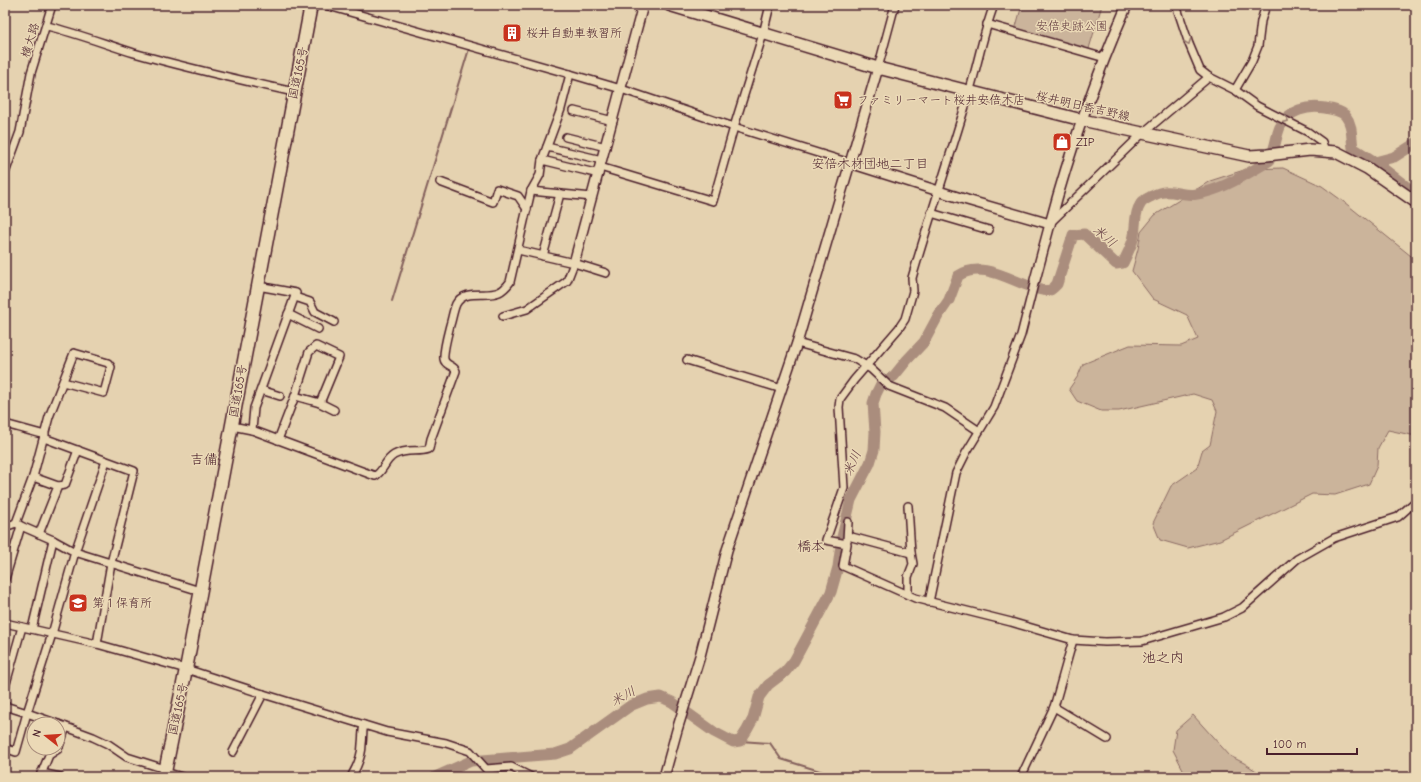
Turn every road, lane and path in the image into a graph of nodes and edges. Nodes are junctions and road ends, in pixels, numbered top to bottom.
1 (52, 5) edge
2 (311, 5) edge
3 (325, 5) edge
4 (643, 5) edge
5 (669, 5) edge
6 (770, 5) edge
7 (895, 5) edge
8 (994, 5) edge
9 (1127, 5) edge
10 (1176, 5) edge
11 (1266, 5) edge
12 (987, 24) junction
13 (47, 26) junction
14 (763, 34) junction
15 (1106, 58) junction
16 (878, 68) junction
17 (570, 74) junction
18 (1209, 77) junction
19 (621, 89) junction
20 (1235, 90) junction
21 (970, 91) junction
22 (294, 92) junction
23 (574, 110) dead end
24 (1082, 120) junction
25 (612, 121) junction
26 (734, 127) junction
27 (1143, 133) junction
28 (566, 137) dead end
29 (547, 147) junction
30 (606, 147) junction
31 (1325, 151) junction
32 (542, 160) junction
33 (850, 163) junction
34 (600, 167) junction
35 (5, 173) edge
36 (440, 182) dead end
37 (531, 191) junction
38 (938, 191) junction
39 (560, 194) junction
40 (592, 196) junction
41 (1416, 202) edge
42 (527, 209) junction
43 (931, 214) junction
44 (1050, 224) junction
45 (989, 230) dead end
46 (518, 250) junction
47 (543, 256) junction
48 (574, 263) junction
49 (606, 273) dead end
50 (1035, 280) joint
51 (258, 286) junction
52 (294, 297) junction
53 (288, 314) junction
54 (503, 316) dead end
55 (334, 322) dead end
56 (318, 329) dead end
57 (797, 343) junction
58 (687, 360) dead end
59 (866, 365) junction
60 (63, 382) junction
61 (782, 389) junction
62 (261, 390) junction
63 (280, 396) dead end
64 (295, 396) junction
65 (320, 403) junction
66 (334, 410) dead end
67 (5, 424) edge
68 (232, 426) junction
69 (252, 430) junction
70 (979, 431) junction
71 (44, 436) junction
72 (278, 440) junction
73 (78, 450) junction
74 (106, 461) junction
75 (33, 477) junction
76 (58, 486) junction
77 (1416, 501) edge
78 (908, 506) dead end
79 (848, 522) dead end
80 (18, 524) junction
81 (5, 526) edge
82 (39, 534) junction
83 (848, 536) junction
84 (53, 540) junction
85 (847, 544) junction
86 (75, 552) junction
87 (912, 553) junction
88 (111, 563) junction
89 (5, 579) edge
90 (200, 592) junction
91 (908, 594) junction
92 (929, 602) junction
93 (5, 623) edge
94 (22, 627) junction
95 (32, 629) junction
96 (52, 634) junction
97 (1073, 640) junction
98 (97, 644) junction
99 (186, 669) junction
100 (5, 688) edge
101 (263, 694) junction
102 (5, 706) edge
103 (1054, 707) junction
104 (27, 713) junction
105 (35, 716) edge
106 (364, 725) junction
107 (66, 727) edge
108 (1107, 739) dead end
109 (5, 748) edge
110 (233, 752) dead end
111 (49, 756) edge
112 (164, 773) edge
113 (41, 775) edge
114 (60, 777) edge
115 (182, 777) edge
116 (351, 777) edge
117 (531, 777) edge
118 (664, 777) edge
119 (1021, 777) edge

1 - 13 street, 横大路
2 - 22 highway, 国道165号
3 - 17 street
4 - 19 street
5 - 14 main road, 桜井明日香吉野線
6 - 14 street
7 - 16 street
8 - 12 street
9 - 15 street
10 -> 18 street
11 - 20 street
12 - 15 street
12 - 21 street
13 - 22 street
13 - 35 street, 横大路
14 - 16 main road, 桜井明日香吉野線
14 - 26 street
15 - 24 street
16 - 21 main road, 桜井明日香吉野線
16 - 33 street
17 - 19 street
17 - 29 street
18 - 20 street
18 - 27 street
19 - 25 street
19 - 26 street
20 -> 31 street
21 - 24 main road, 桜井明日香吉野線
21 - 38 street
22 - 51 highway, 国道165号
23 - 25 street
24 - 27 main road, 桜井明日香吉野線
24 - 44 street
25 - 30 street
26 - 33 street
26 - 34 street
27 - 31 main road, 桜井明日香吉野線
27 - 44 street
28 - 30 street
29 - 32 street
29 - 34 street
30 - 34 street
31 - 41 main road, 桜井明日香吉野線
32 - 34 street
32 - 37 street
33 - 38 street
33 - 57 street
34 - 40 street
36 - 42 street
37 - 39 street
37 - 42 street
38 - 43 street
38 - 44 street
39 - 40 street
39 - 47 street
40 - 48 street
42 - 46 street
43 - 45 street
43 - 59 street
44 - 50 street
46 - 47 street
46 - 72 street
47 - 48 street
48 - 49 street
48 - 54 street
50 - 70 street
51 - 52 street
51 - 68 highway, 国道165号
52 - 53 street
52 - 55 street
53 - 56 street
53 - 62 street
57 - 59 street
57 - 61 street
58 - 61 street
59 - 70 street
59 - 85 street
60 - 60 street
60 - 71 street
61 - 118 street
62 - 63 street
62 - 69 street
64 - 65 street
64 - 65 street
64 - 72 street
65 - 66 street
67 - 71 street
68 - 69 street
68 - 90 highway, 国道165号
69 - 72 street
70 - 92 street
71 - 73 street
71 - 75 street
73 - 74 street
73 - 76 street
74 - 86 street
74 - 88 street
75 - 76 street
75 - 80 street
76 - 82 street
77 - 97 street
78 - 87 street
79 - 83 street
80 - 81 street
80 - 82 street
80 - 89 street
82 - 84 street
83 - 85 street
83 - 87 street
84 - 86 street
84 - 95 street
85 - 91 street
86 - 88 street
86 - 96 street
87 - 91 street
88 - 90 street
88 - 98 street
90 - 99 highway, 国道165号
91 - 92 street
92 - 97 street
93 - 94 street
94 - 95 street
94 - 100 street
95 - 96 street
96 - 98 street
96 - 104 street
97 - 103 street
98 - 99 street
99 - 101 street
99 - 112 highway, 国道165号
101 - 106 street
101 - 110 street
102 - 104 street
103 - 108 street
103 - 119 street
104 - 105 street
104 - 109 street
106 - 116 street
106 - 117 street
107 - 112 street
111 - 113 street
112 - 115 street
113 - 114 street

